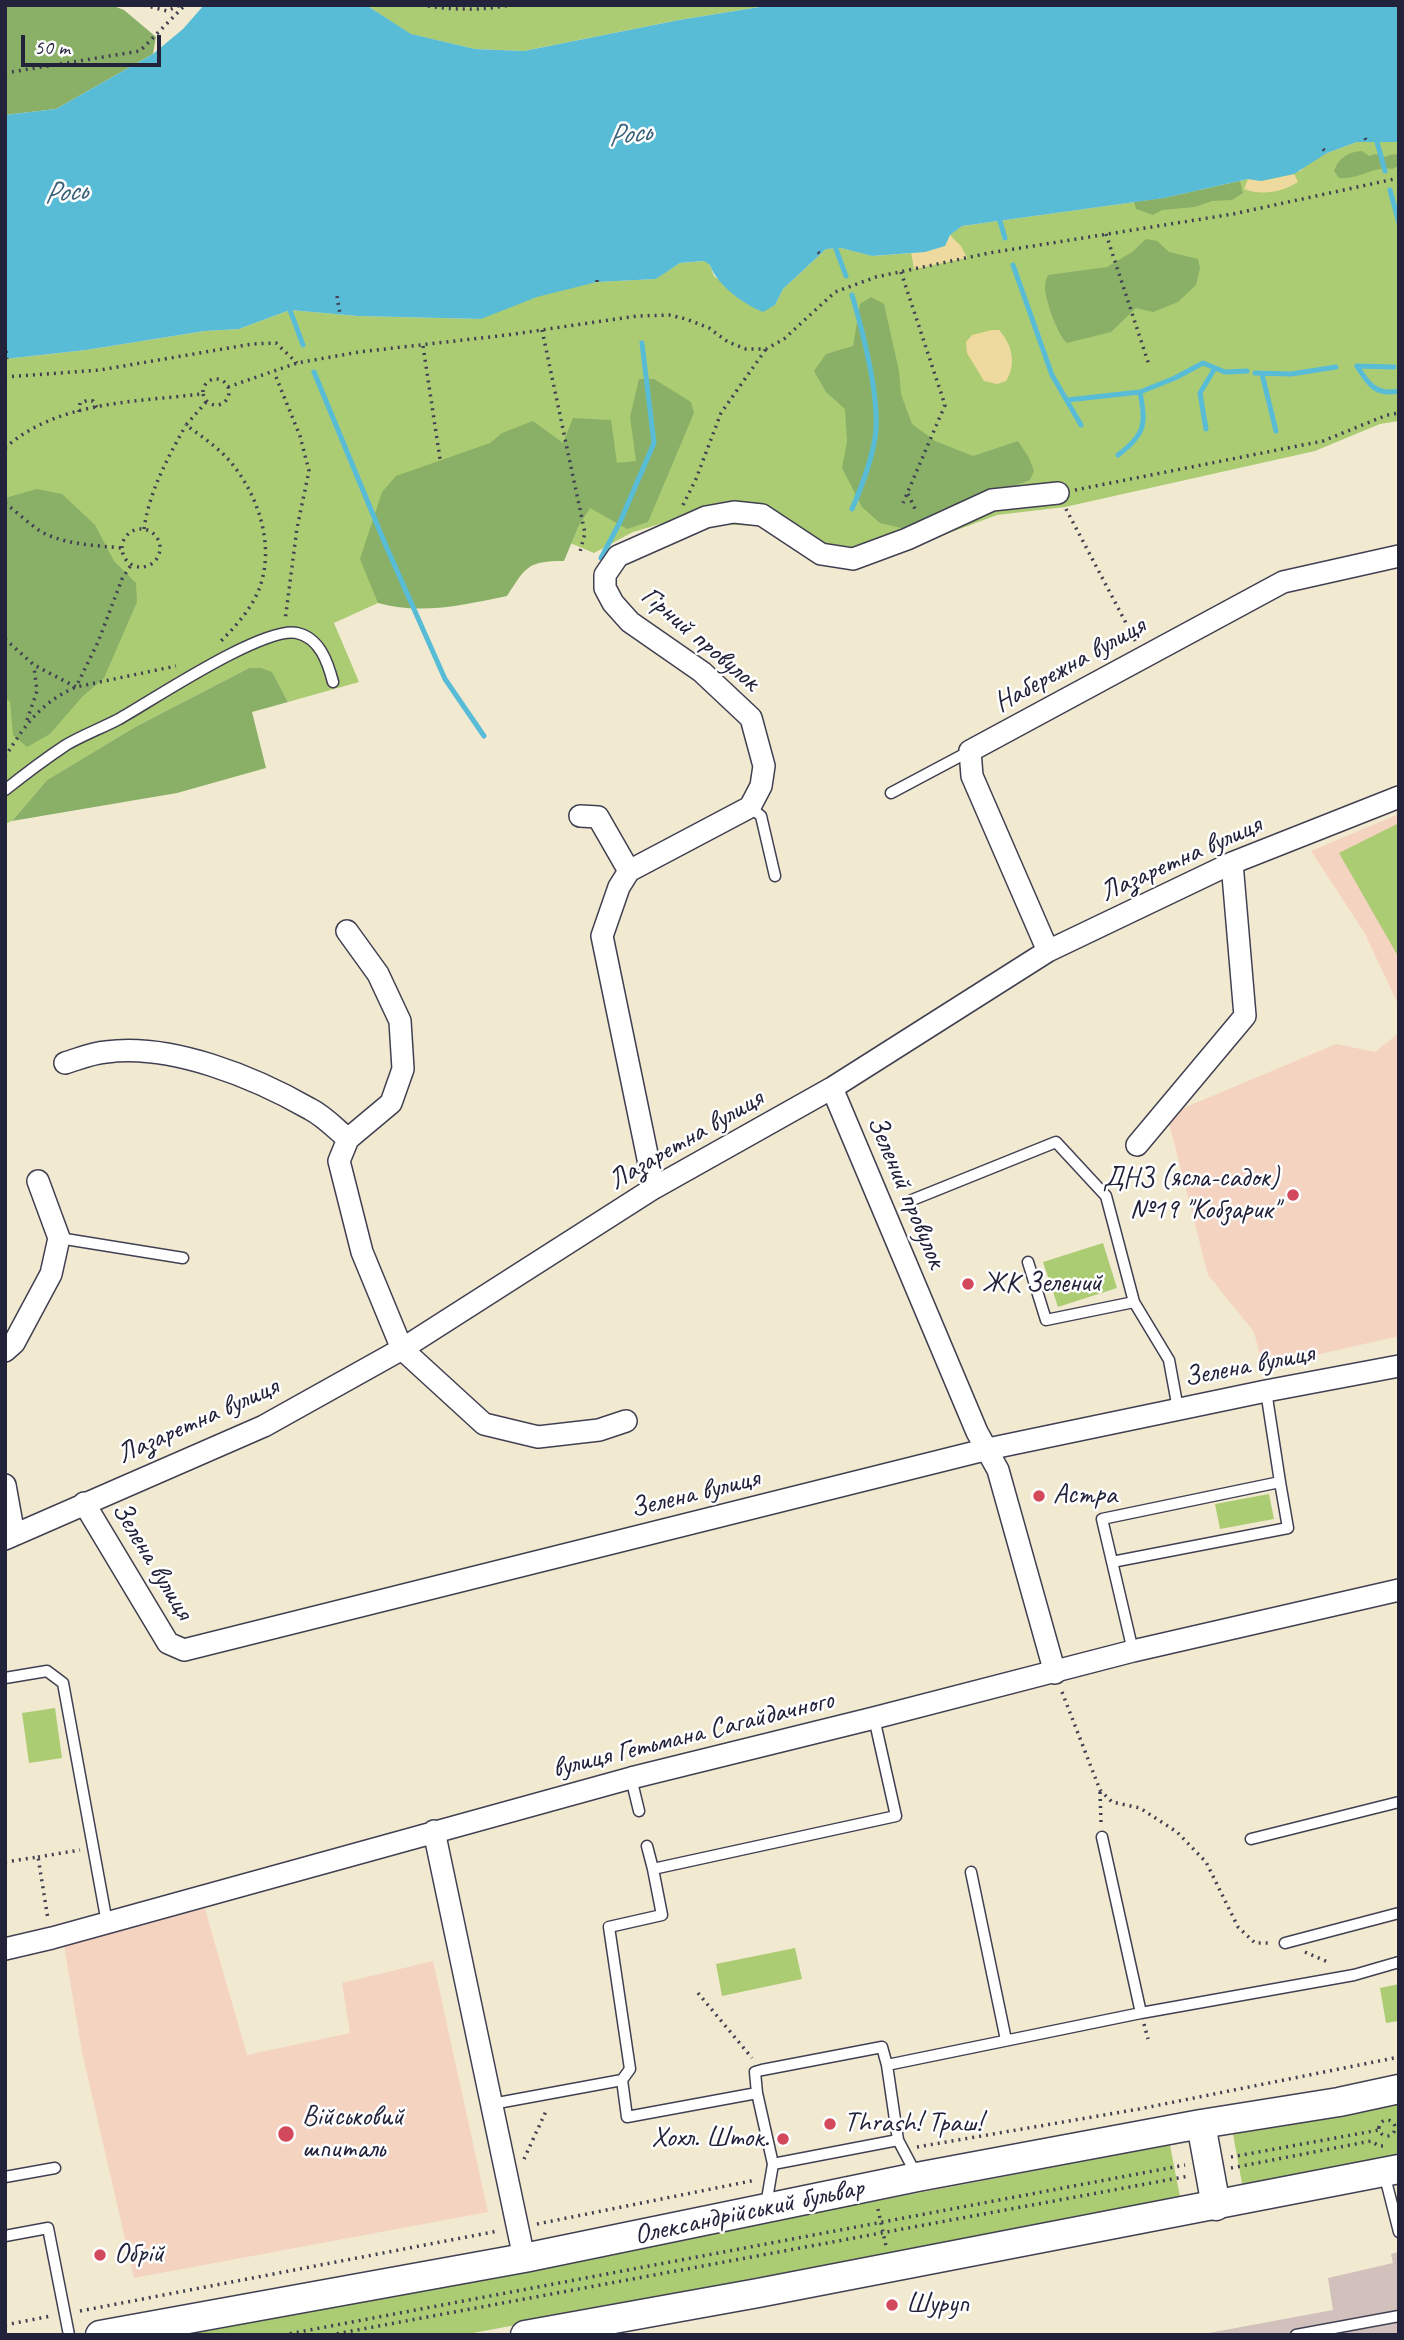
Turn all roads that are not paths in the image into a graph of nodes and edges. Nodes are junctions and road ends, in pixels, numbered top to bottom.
1 (1058, 493) road end
2 (1399, 556) edge
3 (333, 682) dead end
4 (970, 751) junction
5 (5, 790) edge
6 (891, 793) dead end
7 (1399, 797) edge
8 (750, 807) junction
9 (580, 816) dead end
10 (1232, 863) junction
11 (629, 871) junction
12 (775, 876) dead end
13 (347, 931) dead end
14 (1048, 951) junction
15 (65, 1063) dead end
16 (832, 1088) junction
17 (348, 1139) junction
18 (1137, 1145) dead end
19 (38, 1181) dead end
20 (654, 1188) junction
21 (912, 1200) dead end
22 (59, 1238) junction
23 (183, 1258) dead end
24 (1028, 1262) dead end
25 (1134, 1302) junction
26 (402, 1349) junction
27 (5, 1351) edge
28 (1399, 1366) edge
29 (1266, 1391) junction
30 (1178, 1409) junction
31 (626, 1421) dead end
32 (988, 1449) junction
33 (1280, 1482) junction
34 (5, 1485) edge
35 (84, 1503) junction
36 (9, 1537) edge
37 (1112, 1562) junction
38 (1399, 1590) edge
39 (1133, 1651) junction
40 (1055, 1673) junction
41 (5, 1678) edge
42 (874, 1718) junction
43 (631, 1778) junction
44 (1399, 1802) edge
45 (639, 1811) dead end
46 (434, 1831) junction
47 (1102, 1837) road end
48 (1251, 1839) dead end
49 (647, 1846) dead end
50 (653, 1869) junction
51 (971, 1872) dead end
52 (1399, 1913) edge
53 (107, 1923) junction
54 (1285, 1943) road end
55 (5, 1949) edge
56 (1399, 1962) edge
57 (1142, 2013) junction
58 (1006, 2040) junction
59 (887, 2065) junction
60 (622, 2080) junction
61 (1399, 2089) edge
62 (757, 2093) junction
63 (492, 2104) junction
64 (1201, 2124) junction
65 (898, 2140) junction
66 (1390, 2162) edge
67 (773, 2164) junction
68 (55, 2168) dead end
69 (5, 2177) edge
70 (917, 2177) junction
71 (1216, 2206) junction
72 (765, 2209) junction
73 (1399, 2232) edge
74 (5, 2236) edge
75 (524, 2258) junction
76 (1399, 2316) edge
77 (69, 2335) edge
78 (100, 2335) edge
79 (525, 2335) edge
80 (1296, 2335) edge

1 - 8 street, Гірний провулок
2 - 4 street, Набережна вулиця
3 - 5 lane
4 - 6 lane
4 - 14 street
7 - 10 street, Лазаретна вулиця
8 - 11 street
8 - 12 lane
9 - 11 street
10 - 14 street, Лазаретна вулиця
10 - 18 street
11 - 20 street
13 - 17 street
14 - 16 street, Лазаретна вулиця
15 - 17 street
16 - 20 street, Лазаретна вулиця
16 - 32 street, Зелений провулок
17 - 26 street
19 - 22 street
20 - 26 street, Лазаретна вулиця
21 - 25 lane
22 - 23 lane
22 - 27 street
24 - 25 lane
25 - 30 lane
26 - 31 street
26 - 35 street, Лазаретна вулиця
28 - 29 street, Зелена вулиця
29 - 30 street, Зелена вулиця
29 - 33 lane
30 - 32 street, Зелена вулиця
32 - 35 street, Зелена вулиця
32 - 40 street, Зелений провулок
33 - 37 lane
33 - 37 lane
34 - 36 street
35 - 36 street, Лазаретна вулиця
37 - 39 lane
38 - 39 street, вулиця Гетьмана Сагайдачного
39 - 40 street, вулиця Гетьмана Сагайдачного
40 - 42 street, вулиця Гетьмана Сагайдачного
41 - 53 lane
42 - 43 street, вулиця Гетьмана Сагайдачного
42 - 50 lane
43 - 45 lane
43 - 46 street, вулиця Гетьмана Сагайдачного
44 - 48 lane
46 - 53 street, вулиця Гетьмана Сагайдачного
46 - 63 street
47 - 57 lane
49 - 50 lane
50 - 60 lane
51 - 58 lane
52 - 54 lane
53 - 55 street, вулиця Гетьмана Сагайдачного
56 - 57 lane
57 - 58 lane
58 - 59 lane
59 - 62 lane
59 - 65 lane
60 - 62 lane
60 - 63 lane
61 - 64 main road, Олександрійський бульвар
62 - 67 lane
63 - 75 street
64 - 70 main road, Олександрійський бульвар
64 - 71 main road
65 - 67 lane
65 - 70 lane
66 - 71 main road
66 - 73 lane
67 - 72 lane
68 - 69 lane
70 - 72 main road, Олександрійський бульвар
71 - 79 main road
72 - 75 main road, Олександрійський бульвар
74 - 77 lane
75 - 78 main road, Олександрійський бульвар
76 - 80 lane

